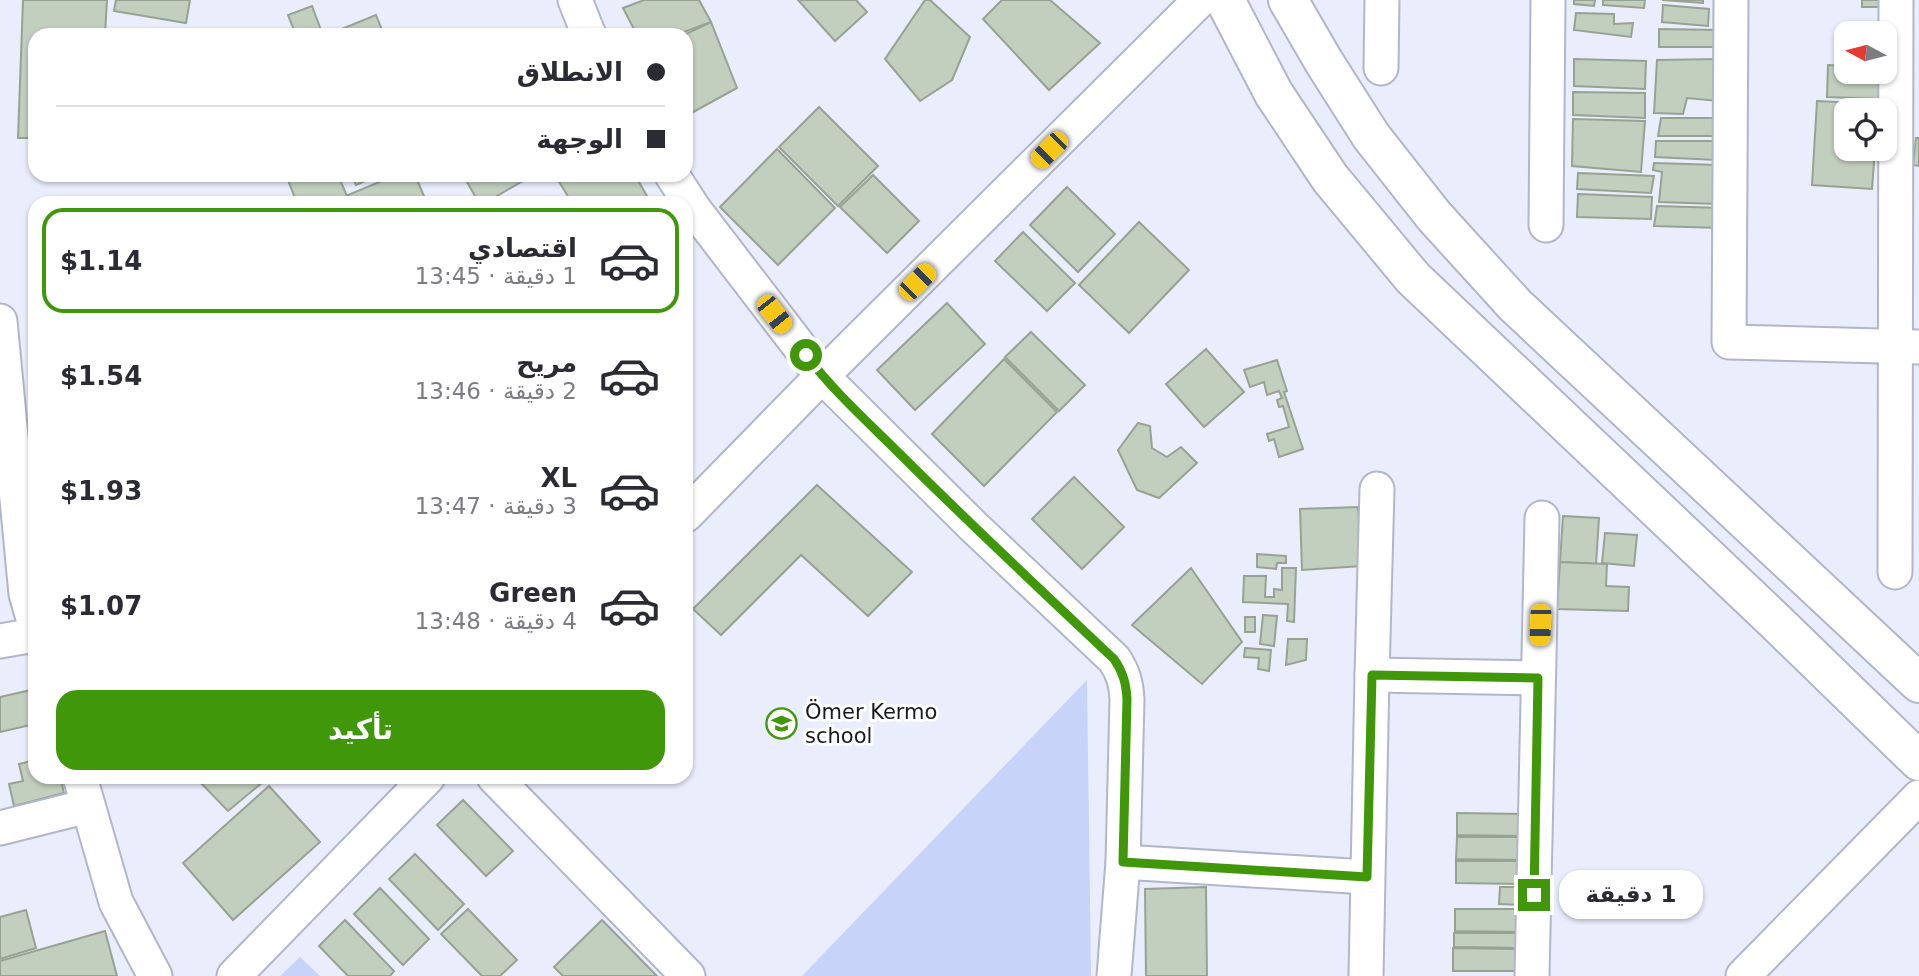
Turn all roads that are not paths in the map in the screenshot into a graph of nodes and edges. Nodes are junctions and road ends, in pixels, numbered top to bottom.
1 (575, 0) edge
2 (1200, 0) edge
3 (1226, 0) edge
4 (1288, 0) edge
5 (1382, 0) edge
6 (1548, 0) edge
7 (1731, 0) edge
8 (1896, 0) edge
9 (586, 28) edge
10 (1381, 68) dead end
11 (693, 207) edge
12 (1546, 225) dead end
13 (0, 321) edge
14 (1907, 347) edge
15 (822, 376) junction
16 (5, 423) edge
17 (1377, 489) dead end
18 (693, 507) edge
19 (1542, 518) dead end
20 (1895, 572) dead end
21 (28, 601) edge
22 (28, 636) edge
23 (0, 641) edge
24 (1372, 675) junction
25 (1538, 678) junction
26 (1919, 683) edge
27 (1919, 761) edge
28 (421, 784) edge
29 (501, 784) edge
30 (84, 792) edge
31 (1919, 797) edge
32 (0, 828) edge
33 (1123, 862) junction
34 (1367, 877) junction
35 (155, 976) edge
36 (234, 976) edge
37 (688, 976) edge
38 (1114, 976) edge
39 (1366, 976) edge
40 (1532, 976) edge
41 (1743, 976) edge

1 - 9 street
2 - 15 street
3 - 27 street
4 - 26 street
5 - 10 street
6 - 12 street
7 - 14 street
8 - 14 street
11 - 15 street
13 - 16 street
14 - 20 street
15 - 18 street
15 - 33 street
16 - 21 street
17 - 24 street
19 - 25 street
22 - 23 street
24 - 25 street
24 - 34 street
25 - 40 street
28 - 36 street
29 - 37 street
30 - 32 street
30 - 35 street
31 - 41 street
33 - 34 street
33 - 38 street
34 - 39 street

